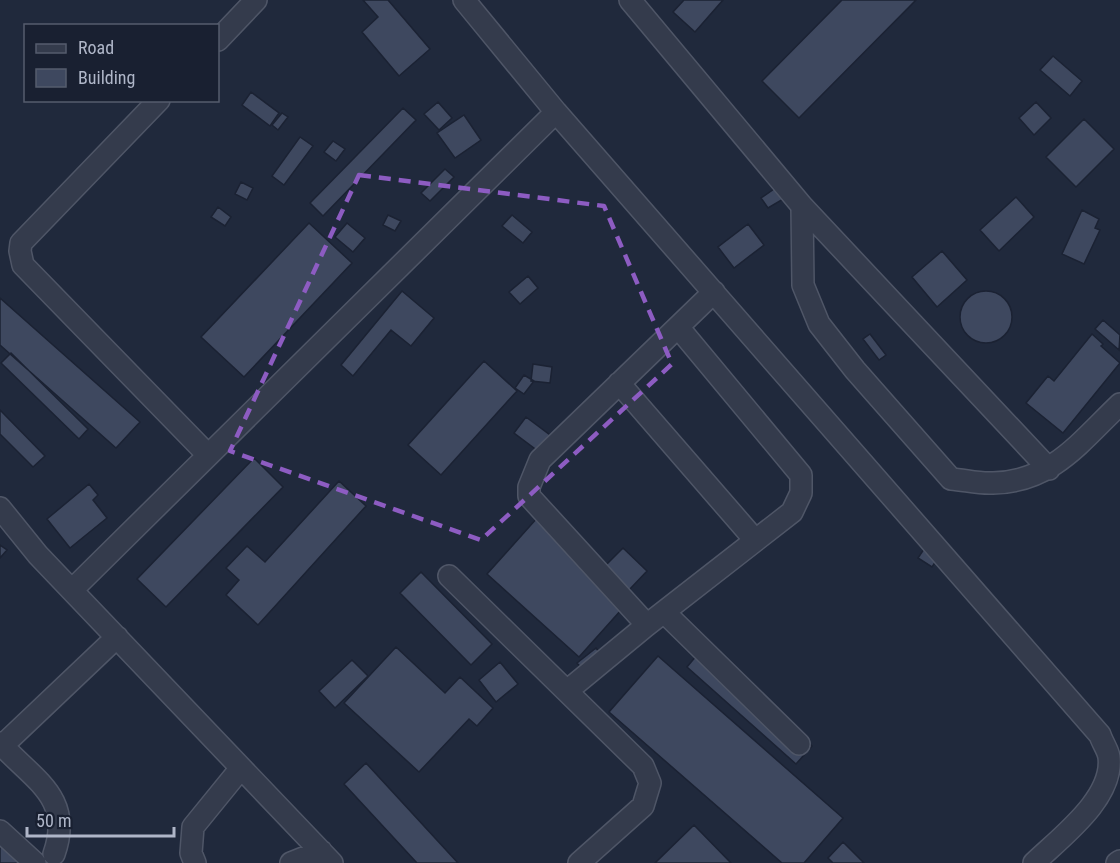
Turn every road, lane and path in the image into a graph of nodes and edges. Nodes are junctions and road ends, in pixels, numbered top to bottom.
1 (256, 0) edge
2 (464, 0) edge
3 (630, 0) edge
4 (219, 39) edge
5 (157, 102) edge
6 (556, 112) junction
7 (802, 206) junction
8 (714, 292) junction
9 (678, 327) junction
10 (619, 383) junction
11 (1120, 404) edge
12 (208, 455) junction
13 (1049, 469) junction
14 (0, 508) edge
15 (755, 540) junction
16 (449, 576) dead end
17 (72, 590) junction
18 (655, 618) junction
19 (117, 637) junction
20 (567, 691) junction
21 (799, 744) dead end
22 (1, 746) edge
23 (241, 768) junction
24 (0, 831) edge
25 (326, 857) edge
26 (44, 859) edge
27 (195, 863) edge
28 (291, 863) edge
29 (579, 863) edge
30 (1034, 863) edge

1 - 4 lane
2 - 6 lane
3 - 7 lane
5 - 12 lane
6 - 8 lane
6 - 12 lane
7 - 13 lane
7 - 13 lane
8 - 9 lane
8 - 30 lane
9 - 10 lane
9 - 15 lane
10 - 15 lane
10 - 18 lane
11 - 13 lane
12 - 17 lane
14 - 17 lane
15 - 18 lane
16 - 20 lane
17 - 19 lane
18 - 20 lane
18 - 21 lane
19 - 22 lane
19 - 23 lane
20 - 29 lane
22 - 26 lane
23 - 25 lane
23 - 27 lane
24 - 26 lane
25 - 28 lane

